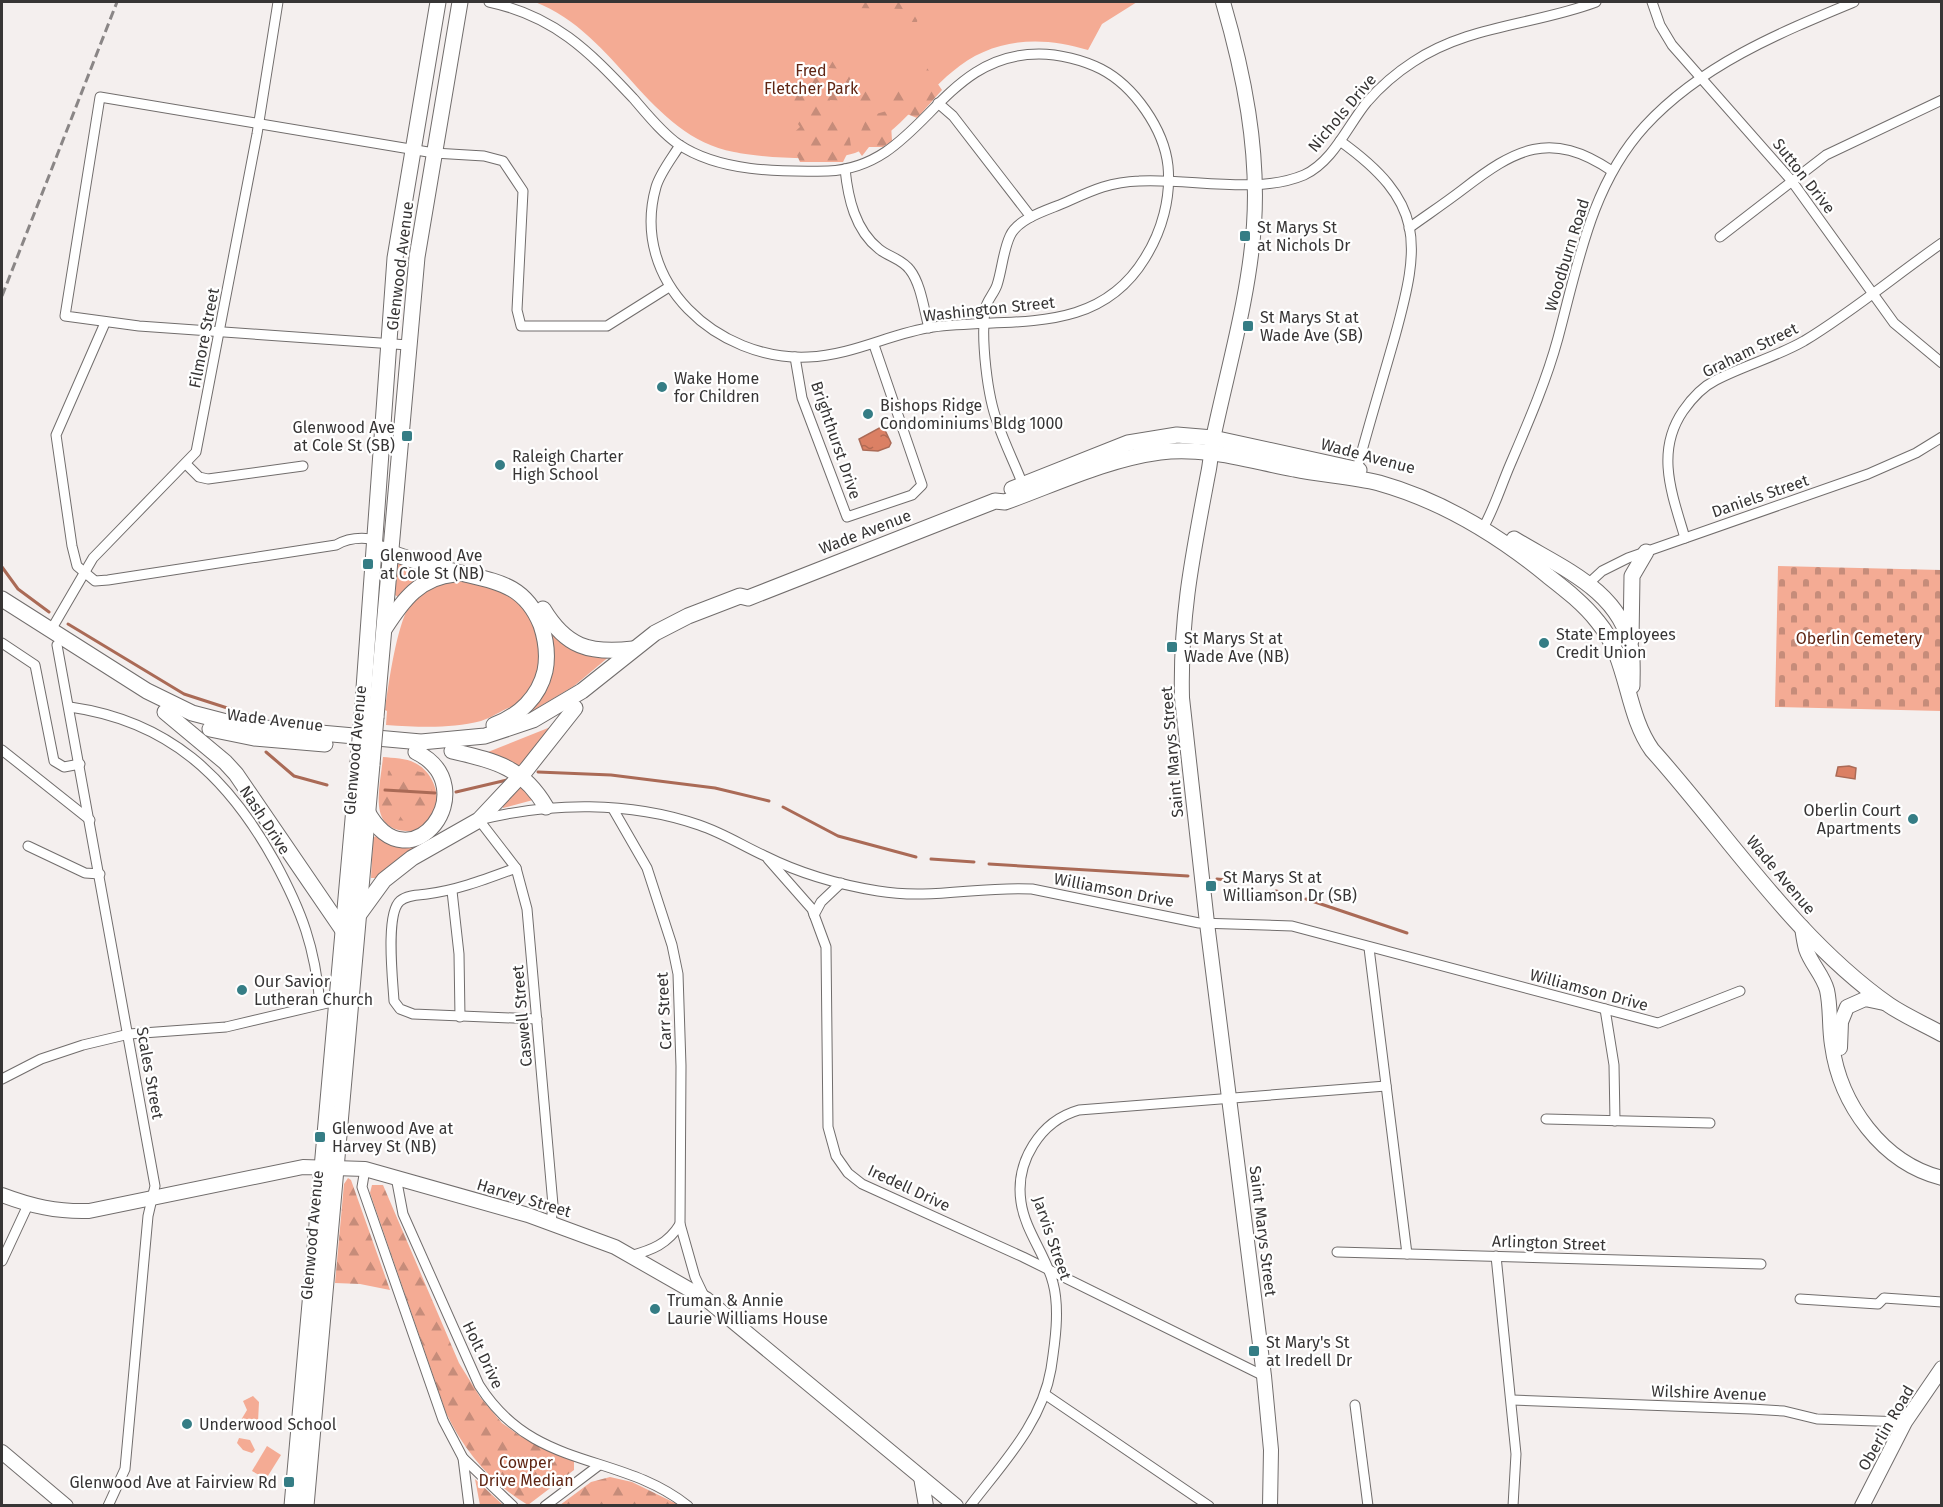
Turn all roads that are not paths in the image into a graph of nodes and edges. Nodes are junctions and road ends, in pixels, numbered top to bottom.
1 (278, 2) edge
2 (438, 2) edge
3 (460, 2) edge
4 (489, 2) edge
5 (1223, 2) edge
6 (1596, 2) edge
7 (1652, 2) edge
8 (1854, 2) edge
9 (1702, 77) junction
10 (1941, 100) edge
11 (938, 103) junction
12 (258, 124) junction
13 (1340, 141) junction
14 (680, 145) junction
15 (414, 149) junction
16 (434, 153) junction
17 (845, 169) junction
18 (1612, 171) junction
19 (1791, 180) junction
20 (1170, 182) junction
21 (1254, 184) junction
22 (1031, 217) junction
23 (1409, 228) junction
24 (1720, 237) dead end
25 (1941, 243) edge
26 (669, 287) junction
27 (1873, 293) junction
28 (105, 322) junction
29 (984, 325) junction
30 (929, 328) junction
31 (220, 333) junction
32 (388, 344) junction
33 (408, 345) junction
34 (874, 345) junction
35 (795, 357) junction
36 (1941, 363) edge
37 (1941, 437) edge
38 (1212, 445) junction
39 (186, 465) junction
40 (303, 466) dead end
41 (1356, 474) junction
42 (1023, 484) junction
43 (995, 501) junction
44 (1485, 525) junction
45 (1685, 538) junction
46 (384, 546) junction
47 (1646, 552) junction
48 (1533, 564) junction
49 (464, 574) junction
50 (86, 575) junction
51 (1589, 584) junction
52 (748, 598) junction
53 (2, 599) edge
54 (2, 611) edge
55 (384, 629) junction
56 (51, 630) junction
57 (2, 643) edge
58 (57, 645) junction
59 (633, 649) junction
60 (1631, 649) junction
61 (1620, 663) junction
62 (1632, 704) junction
63 (70, 707) junction
64 (574, 708) junction
65 (165, 712) junction
66 (369, 716) junction
67 (468, 739) junction
68 (2, 750) edge
69 (452, 751) junction
70 (416, 752) junction
71 (80, 764) junction
72 (365, 764) junction
73 (521, 776) junction
74 (546, 807) junction
75 (613, 809) junction
76 (367, 811) junction
77 (479, 819) junction
78 (90, 820) junction
79 (411, 840) junction
80 (28, 846) dead end
81 (766, 857) junction
82 (516, 868) junction
83 (100, 873) junction
84 (354, 879) junction
85 (384, 880) junction
86 (841, 883) junction
87 (452, 891) junction
88 (814, 915) junction
89 (357, 918) junction
90 (1207, 923) junction
91 (1802, 927) junction
92 (342, 929) junction
93 (1369, 948) junction
94 (1740, 991) dead end
95 (336, 1001) junction
96 (320, 1004) junction
97 (1891, 1005) junction
98 (1605, 1009) junction
99 (460, 1017) junction
100 (537, 1019) junction
101 (129, 1034) junction
102 (1941, 1034) edge
103 (1840, 1077) junction
104 (2, 1079) edge
105 (1386, 1086) junction
106 (1230, 1098) junction
107 (1546, 1119) dead end
108 (1615, 1121) junction
109 (1710, 1124) dead end
110 (329, 1167) junction
111 (365, 1169) junction
112 (396, 1177) junction
113 (1941, 1179) edge
114 (2, 1195) edge
115 (154, 1198) junction
116 (28, 1205) junction
117 (551, 1223) junction
118 (680, 1224) junction
119 (1337, 1252) dead end
120 (1407, 1254) junction
121 (630, 1256) junction
122 (1496, 1256) junction
123 (2, 1261) edge
124 (1761, 1264) dead end
125 (1049, 1271) junction
126 (706, 1299) junction
127 (1800, 1299) dead end
128 (1941, 1302) edge
129 (1941, 1368) edge
130 (1264, 1376) junction
131 (1046, 1395) junction
132 (1512, 1400) junction
133 (1355, 1405) dead end
134 (1905, 1422) junction
135 (2, 1452) edge
136 (463, 1458) junction
137 (598, 1466) junction
138 (921, 1477) junction
139 (66, 1506) edge
140 (108, 1506) edge
141 (292, 1506) edge
142 (306, 1506) edge
143 (469, 1506) edge
144 (513, 1506) edge
145 (545, 1506) edge
146 (688, 1506) edge
147 (926, 1506) edge
148 (956, 1506) edge
149 (970, 1506) edge
150 (1209, 1506) edge
151 (1270, 1506) edge
152 (1368, 1506) edge
153 (1513, 1506) edge
154 (1862, 1506) edge

1 - 12 street, Filmore Street
2 - 15 main road, Glenwood Avenue
3 - 16 main road, Glenwood Avenue
4 - 14 street, Washington Street
5 - 21 main road, Saint Marys Street
6 - 13 street, Nichols Drive
7 - 9 street, Sutton Drive
8 - 9 street, Woodburn Road
9 - 18 street, Woodburn Road
9 - 19 street, Sutton Drive
10 - 19 street
11 - 17 street, Washington Street
11 - 20 street, Washington Street
11 - 22 street
12 - 15 street
12 - 28 street
12 - 31 street, Filmore Street
13 - 21 street, Nichols Drive
13 - 23 street
14 - 17 street, Washington Street
14 - 26 street, Washington Street
15 - 16 street
15 - 32 main road, Glenwood Avenue
16 - 26 street
16 - 33 main road, Glenwood Avenue
17 - 30 street
18 - 23 street
18 - 44 street, Woodburn Road
19 - 24 street
19 - 27 street, Sutton Drive
20 - 21 street, Nichols Drive
20 - 22 street, Nichols Drive
20 - 29 street, Washington Street
21 - 38 main road, Saint Marys Street
22 - 29 street, Nichols Drive
23 - 41 street
25 - 27 street, Graham Street
26 - 35 street, Washington Street
27 - 36 street, Sutton Drive
27 - 45 street, Graham Street
28 - 31 street
28 - 50 street
29 - 30 street, Washington Street
29 - 42 street, Nichols Drive
30 - 34 street, Washington Street
31 - 32 street
31 - 39 street, Filmore Street
32 - 33 street
32 - 46 main road, Glenwood Avenue
33 - 46 main road, Glenwood Avenue
34 - 35 street, Washington Street
34 - 35 street, Brighthurst Drive
37 - 45 street, Daniels Street
38 - 41 main road, Wade Avenue
38 - 42 main road, Wade Avenue
38 - 43 main road, Wade Avenue
38 - 90 main road, Saint Marys Street
39 - 40 street
39 - 50 street, Filmore Street
41 - 44 main road, Wade Avenue
42 - 43 main road, Wade Avenue
43 - 52 main road, Wade Avenue
44 - 48 main road, Wade Avenue
44 - 51 main road, Wade Avenue
45 - 47 street, Daniels Street
46 - 49 main road
46 - 50 street
46 - 55 main road, Glenwood Avenue
46 - 59 main road
46 - 66 main road, Glenwood Avenue
47 - 51 street, Daniels Street
47 - 60 main road
48 - 51 main road
48 - 61 main road, Wade Avenue
49 - 55 main road
49 - 67 main road
50 - 56 street, Filmore Street
51 - 60 main road, Wade Avenue
51 - 61 main road
52 - 59 main road, Wade Avenue
52 - 64 main road, Wade Avenue
53 - 56 main road, Wade Avenue
54 - 58 main road, Wade Avenue
55 - 66 main road, Glenwood Avenue
56 - 67 main road, Wade Avenue
57 - 71 street
58 - 63 street, Scales Street
58 - 65 main road, Wade Avenue
59 - 67 main road, Wade Avenue
60 - 62 main road, Wade Avenue
61 - 62 main road, Wade Avenue
62 - 91 main road, Wade Avenue
63 - 71 street, Scales Street
63 - 96 street, Nash Drive
64 - 69 main road, Wade Avenue
64 - 73 main road
65 - 70 main road, Wade Avenue
65 - 92 main road
66 - 72 main road, Glenwood Avenue, bridge
68 - 78 street
69 - 70 main road, Wade Avenue
69 - 73 main road
70 - 79 main road
71 - 78 street, Scales Street
72 - 76 main road, Glenwood Avenue
72 - 84 main road, Glenwood Avenue
73 - 74 main road
73 - 77 main road
74 - 75 street, Williamson Drive
74 - 77 street, Williamson Drive
75 - 81 street, Williamson Drive
75 - 118 street, Carr Street
76 - 79 main road
76 - 84 main road, Glenwood Avenue
77 - 79 main road
77 - 82 street, Caswell Street
77 - 85 main road
78 - 83 street, Scales Street
80 - 83 street
81 - 86 street, Williamson Drive
81 - 88 street, Iredell Drive
82 - 87 street
82 - 100 street, Caswell Street
83 - 101 street, Scales Street
84 - 85 main road
84 - 89 main road, Glenwood Avenue
84 - 92 main road, Glenwood Avenue
85 - 89 main road
86 - 88 street
86 - 90 street, Williamson Drive
87 - 99 street
87 - 99 street
88 - 125 street, Iredell Drive
89 - 110 main road, Glenwood Avenue
90 - 93 street, Williamson Drive
90 - 106 main road, Saint Marys Street
91 - 97 main road, Wade Avenue
91 - 103 main road
92 - 95 main road, Glenwood Avenue
93 - 98 street, Williamson Drive
93 - 105 street
94 - 98 street, Williamson Drive
95 - 96 street
95 - 110 main road, Glenwood Avenue
96 - 101 street
97 - 102 main road, Wade Avenue
97 - 103 main road
98 - 108 street
99 - 100 street
100 - 117 street, Caswell Street
101 - 104 street
101 - 115 street, Scales Street
103 - 113 main road
105 - 106 street, Jarvis Street
105 - 120 street
106 - 125 street, Jarvis Street
106 - 130 main road, Saint Marys Street
107 - 108 street
108 - 109 street
110 - 111 main road, Harvey Street
110 - 115 main road, Harvey Street
110 - 141 main road, Glenwood Avenue
110 - 142 main road, Glenwood Avenue
111 - 112 main road, Harvey Street
111 - 136 street
112 - 117 main road, Harvey Street
112 - 137 street, Holt Drive
114 - 116 main road, Harvey Street
115 - 116 main road, Harvey Street
115 - 140 street, Scales Street
116 - 123 street
117 - 121 main road, Harvey Street
118 - 121 street
118 - 126 street, Carr Street
119 - 120 street, Arlington Street
120 - 122 street, Arlington Street
121 - 126 main road, Harvey Street
122 - 124 street, Arlington Street
122 - 132 street
125 - 130 street, Iredell Drive
125 - 131 street, Jarvis Street
126 - 138 main road, Harvey Street
127 - 128 street
129 - 134 main road, Oberlin Road
130 - 151 main road, Saint Marys Street
131 - 149 street, Jarvis Street
131 - 150 street
132 - 134 street, Wilshire Avenue
132 - 153 street
133 - 152 street
134 - 154 main road, Oberlin Road
135 - 139 main road
136 - 143 street
136 - 144 street
137 - 145 street
137 - 146 street, Holt Drive
138 - 147 main road
138 - 148 main road, Harvey Street

